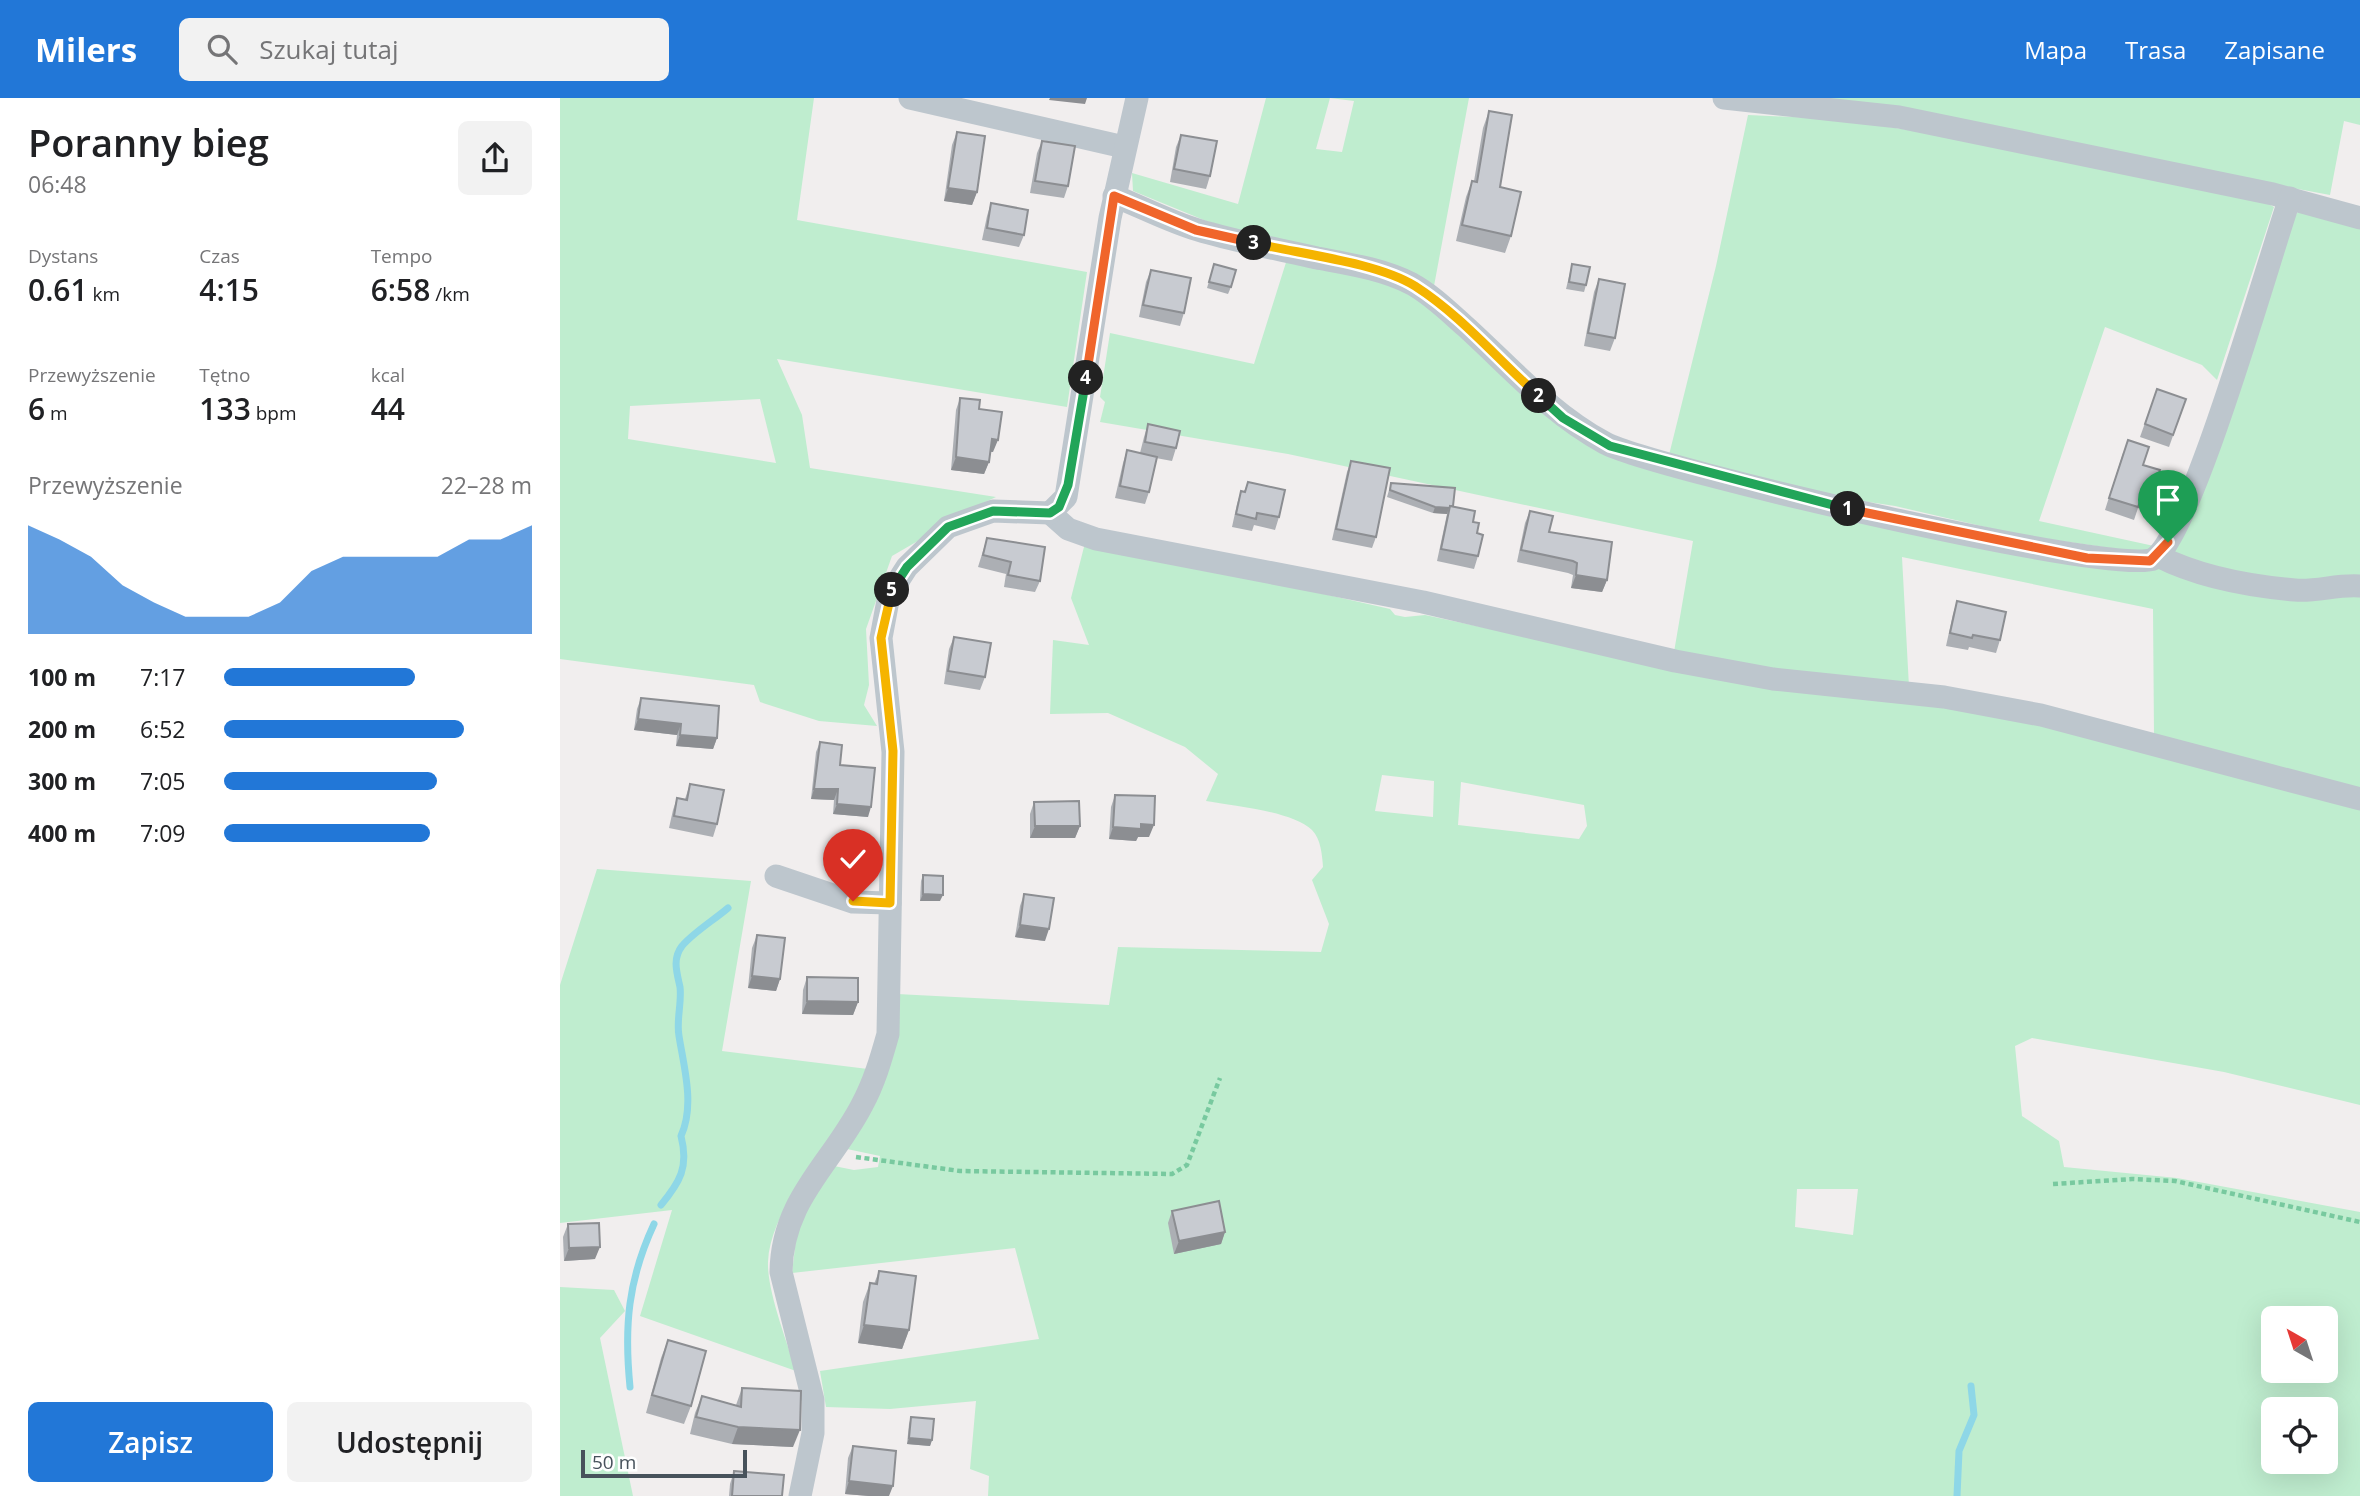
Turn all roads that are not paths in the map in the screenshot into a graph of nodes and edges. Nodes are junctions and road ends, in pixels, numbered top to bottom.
1 (910, 98) edge
2 (1137, 98) edge
3 (1724, 98) edge
4 (1124, 147) junction
5 (1114, 196) junction
6 (2290, 198) junction
7 (2360, 218) edge
8 (1050, 513) junction
9 (2158, 556) junction
10 (2360, 586) edge
11 (2360, 799) edge
12 (776, 876) dead end
13 (890, 903) junction
14 (800, 1496) edge

1 - 4 street
2 - 4 street
3 - 6 street
4 - 5 street
5 - 8 street
5 - 9 street
6 - 7 street
6 - 9 street
8 - 11 street
8 - 13 street
9 - 10 street
12 - 13 street
13 - 14 street

